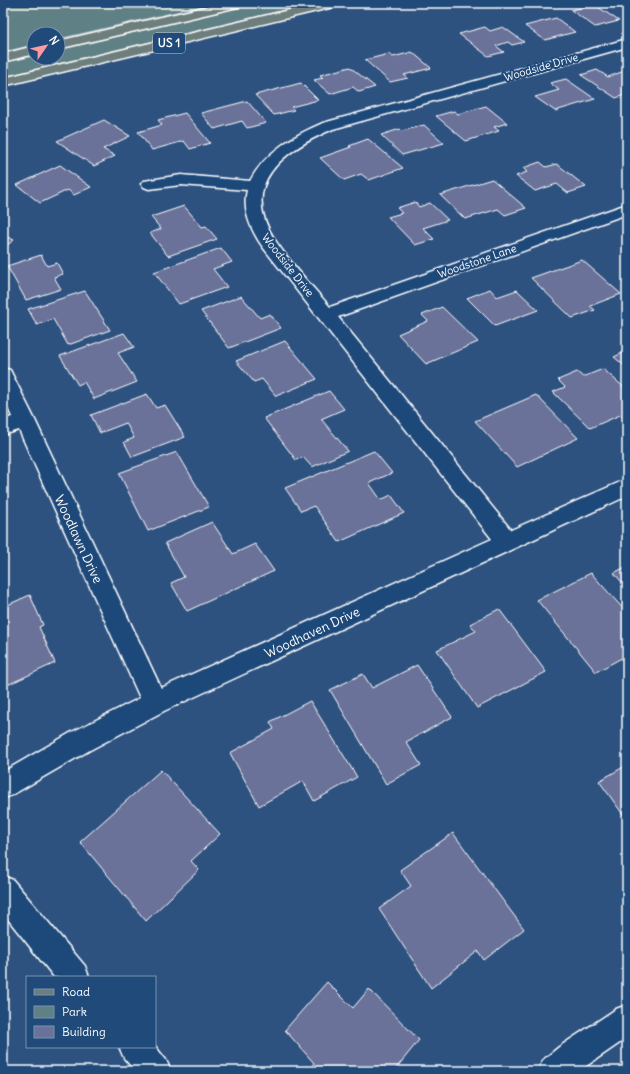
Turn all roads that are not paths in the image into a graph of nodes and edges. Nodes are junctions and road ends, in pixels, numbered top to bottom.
1 (238, 3) edge
2 (334, 3) edge
3 (66, 43) edge
4 (627, 43) edge
5 (26, 52) edge
6 (3, 58) edge
7 (3, 82) edge
8 (149, 184) dead end
9 (256, 186) junction
10 (627, 209) edge
11 (327, 314) junction
12 (3, 375) edge
13 (25, 420) junction
14 (3, 428) edge
15 (627, 487) edge
16 (508, 542) junction
17 (155, 704) junction
18 (3, 786) edge
19 (3, 890) edge
20 (73, 976) edge
21 (627, 1020) edge
22 (136, 1048) edge
23 (155, 1071) edge
24 (554, 1071) edge

1 - 3 main road, US 1
2 - 7 main road, US 1
4 - 9 street, Woodside Drive
5 - 6 main road
8 - 9 street
9 - 11 street, Woodside Drive
10 - 11 street, Woodstone Lane
11 - 16 street, Woodside Drive
12 - 13 street, Woodlawn Drive
13 - 14 street
13 - 17 street, Woodlawn Drive
15 - 16 street, Woodhaven Drive
16 - 17 street, Woodhaven Drive
17 - 18 street, Woodhaven Drive
19 - 20 street
21 - 24 street
22 - 23 street

